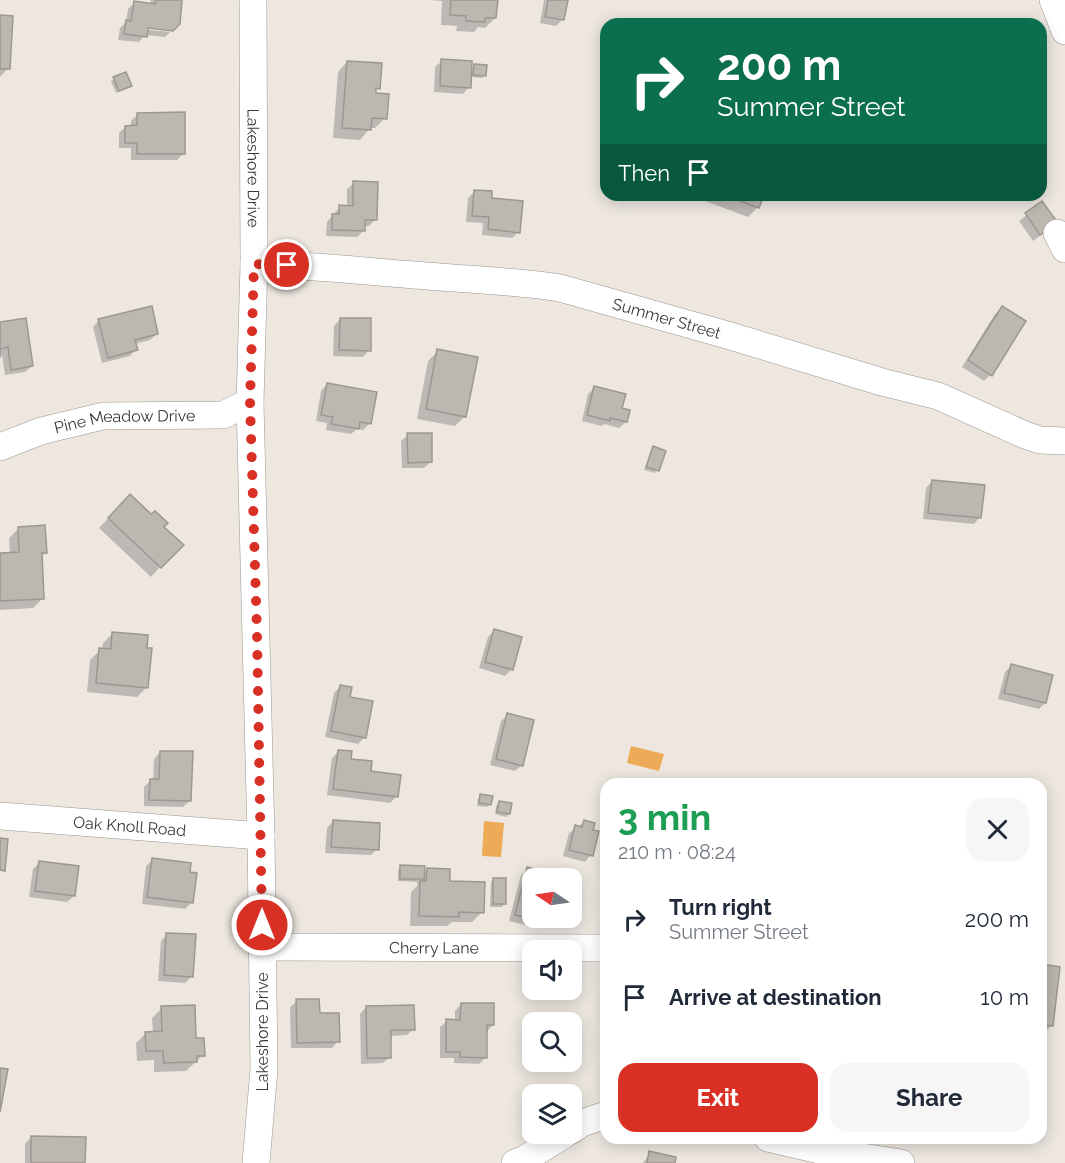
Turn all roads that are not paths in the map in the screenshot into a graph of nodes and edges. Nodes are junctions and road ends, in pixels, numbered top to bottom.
1 (253, 0) edge
2 (1053, 0) edge
3 (1065, 31) edge
4 (254, 264) junction
5 (250, 402) junction
6 (1065, 441) edge
7 (0, 447) edge
8 (0, 816) edge
9 (261, 836) junction
10 (262, 947) junction
11 (600, 948) edge
12 (600, 1117) edge
13 (582, 1123) edge
14 (549, 1144) edge
15 (794, 1144) edge
16 (887, 1162) edge
17 (256, 1163) edge
18 (515, 1163) edge

1 - 4 street, Lakeshore Drive
2 - 3 street
4 - 5 street, Lakeshore Drive
4 - 6 street, Summer Street
5 - 7 street, Pine Meadow Drive
5 - 9 street, Lakeshore Drive
8 - 9 street, Oak Knoll Road
9 - 10 street, Lakeshore Drive
10 - 11 street, Cherry Lane
10 - 17 street, Lakeshore Drive
12 - 13 street
14 - 18 street
15 - 16 street

